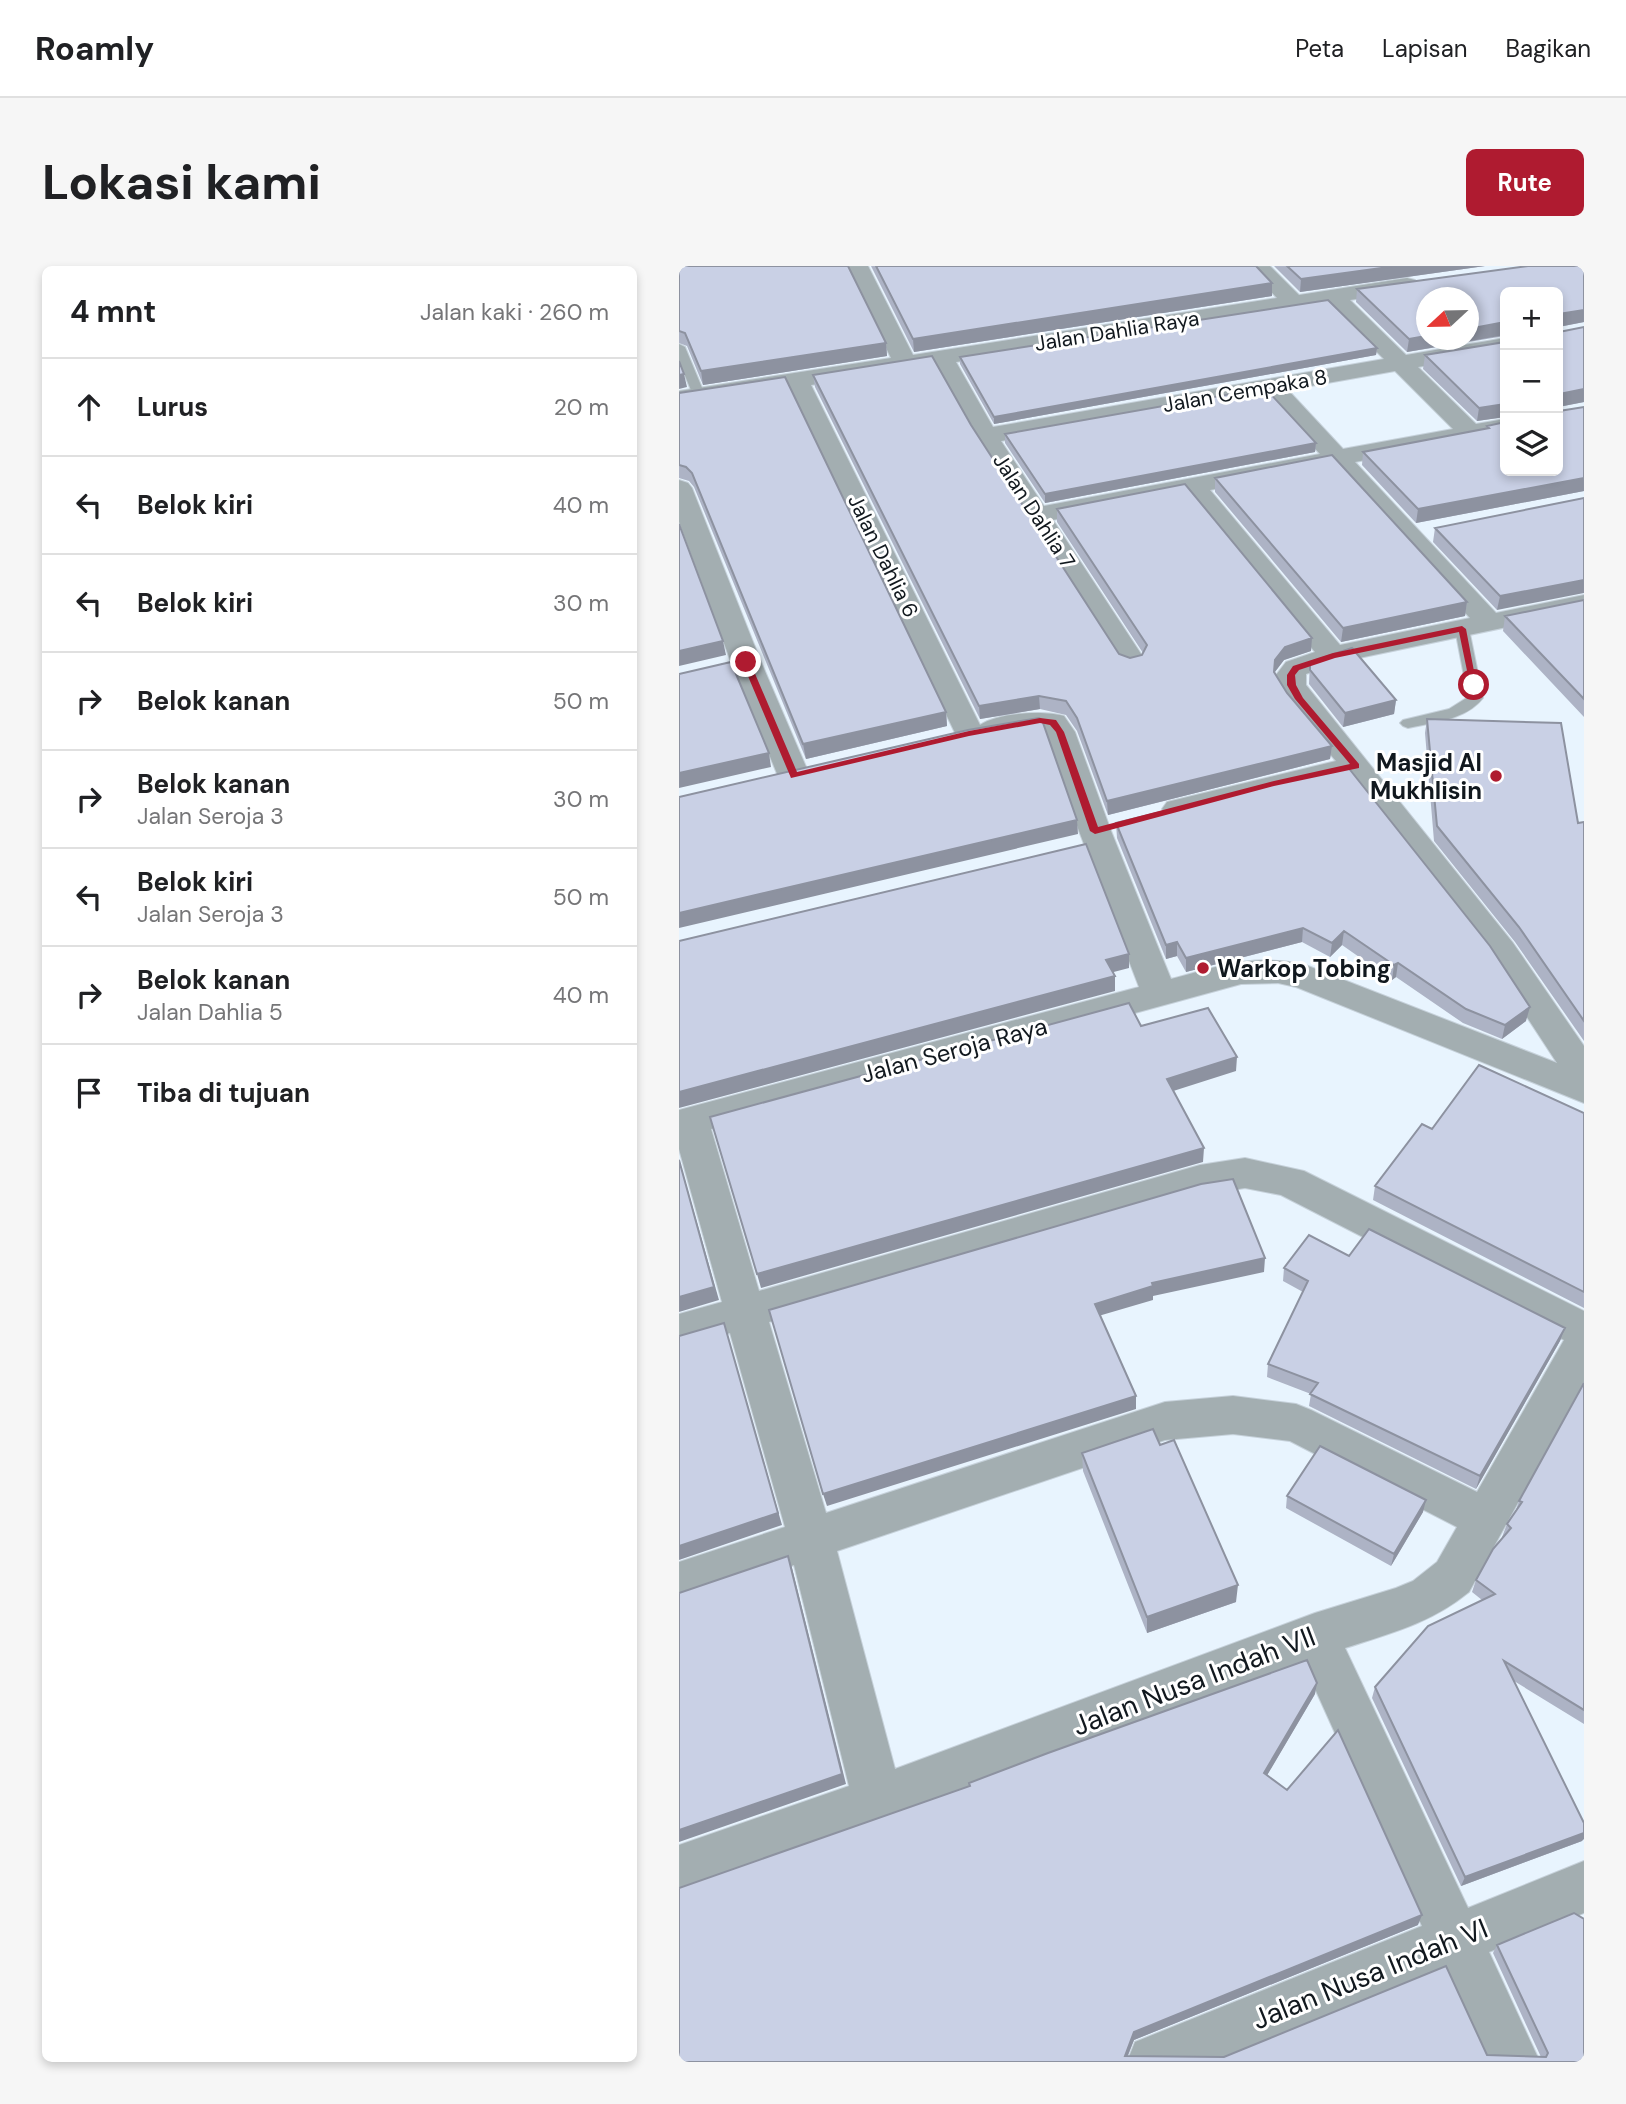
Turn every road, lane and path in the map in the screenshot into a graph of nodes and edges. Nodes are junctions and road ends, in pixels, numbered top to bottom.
1 (857, 266) edge
2 (1258, 266) edge
3 (1392, 266) edge
4 (1333, 296) junction
5 (1294, 303) junction
6 (1500, 346) edge
7 (679, 347) edge
8 (942, 358) junction
9 (905, 362) junction
10 (1401, 363) junction
11 (796, 379) junction
12 (1271, 386) junction
13 (689, 397) edge
14 (1500, 427) edge
15 (1471, 433) junction
16 (986, 436) junction
17 (1339, 458) junction
18 (1192, 485) junction
19 (679, 488) edge
20 (1036, 515) junction
21 (1437, 530) edge
22 (1411, 535) junction
23 (708, 566) junction
24 (679, 572) edge
25 (1584, 603) edge
26 (1490, 623) junction
27 (1462, 629) junction
28 (1333, 655) junction
29 (1131, 660) edge
30 (1408, 723) dead end
31 (1356, 766) junction
32 (795, 775) edge
33 (1107, 832) junction
34 (1160, 995) junction
35 (1584, 1074) edge
36 (1584, 1089) edge
37 (685, 1122) edge
38 (745, 1311) junction
39 (679, 1331) edge
40 (1584, 1331) edge
41 (1584, 1343) edge
42 (1484, 1518) junction
43 (811, 1541) junction
44 (679, 1583) edge
45 (1315, 1635) junction
46 (878, 1801) junction
47 (679, 1871) edge
48 (1584, 1887) edge
49 (1454, 1939) junction
50 (1156, 2062) edge
51 (1513, 2062) edge

1 - 9 street
2 - 5 street
3 - 4 street, Jalan Dahlia Raya
4 - 5 street, Jalan Dahlia Raya
4 - 10 street
5 - 8 street, Jalan Dahlia Raya
6 - 10 street, Jalan Cempaka 8
7 - 13 lane
8 - 9 street, Jalan Dahlia Raya
8 - 16 street, Jalan Dahlia 7
9 - 11 street, Jalan Dahlia Raya
10 - 12 street, Jalan Cempaka 8
10 - 15 street
11 - 13 street, Jalan Dahlia Raya
11 - 33 street, Jalan Dahlia 6
12 - 16 street, Jalan Cempaka 8
12 - 17 street
14 - 15 street
15 - 17 street
16 - 20 street, Jalan Dahlia 7
17 - 18 street
17 - 22 street
18 - 20 street
18 - 28 street
19 - 23 street
20 - 29 street, Jalan Dahlia 7
21 - 22 street
22 - 26 street
23 - 24 street
23 - 32 street
25 - 26 street
26 - 27 street
27 - 28 street
27 - 30 lane
28 - 31 street
31 - 33 street
31 - 35 street
33 - 34 street
34 - 36 street, Jalan Seroja Raya
34 - 37 street, Jalan Seroja Raya
37 - 38 street
38 - 39 street
38 - 40 street
38 - 43 street
41 - 42 street, Jalan Nusa Indah VII
42 - 43 street
42 - 45 street, Jalan Nusa Indah VII
43 - 44 street
43 - 46 street
45 - 46 street, Jalan Nusa Indah VII
45 - 49 street
46 - 47 street, Jalan Nusa Indah VII
48 - 49 street, Jalan Nusa Indah VI
49 - 50 street, Jalan Nusa Indah VI
49 - 51 street

